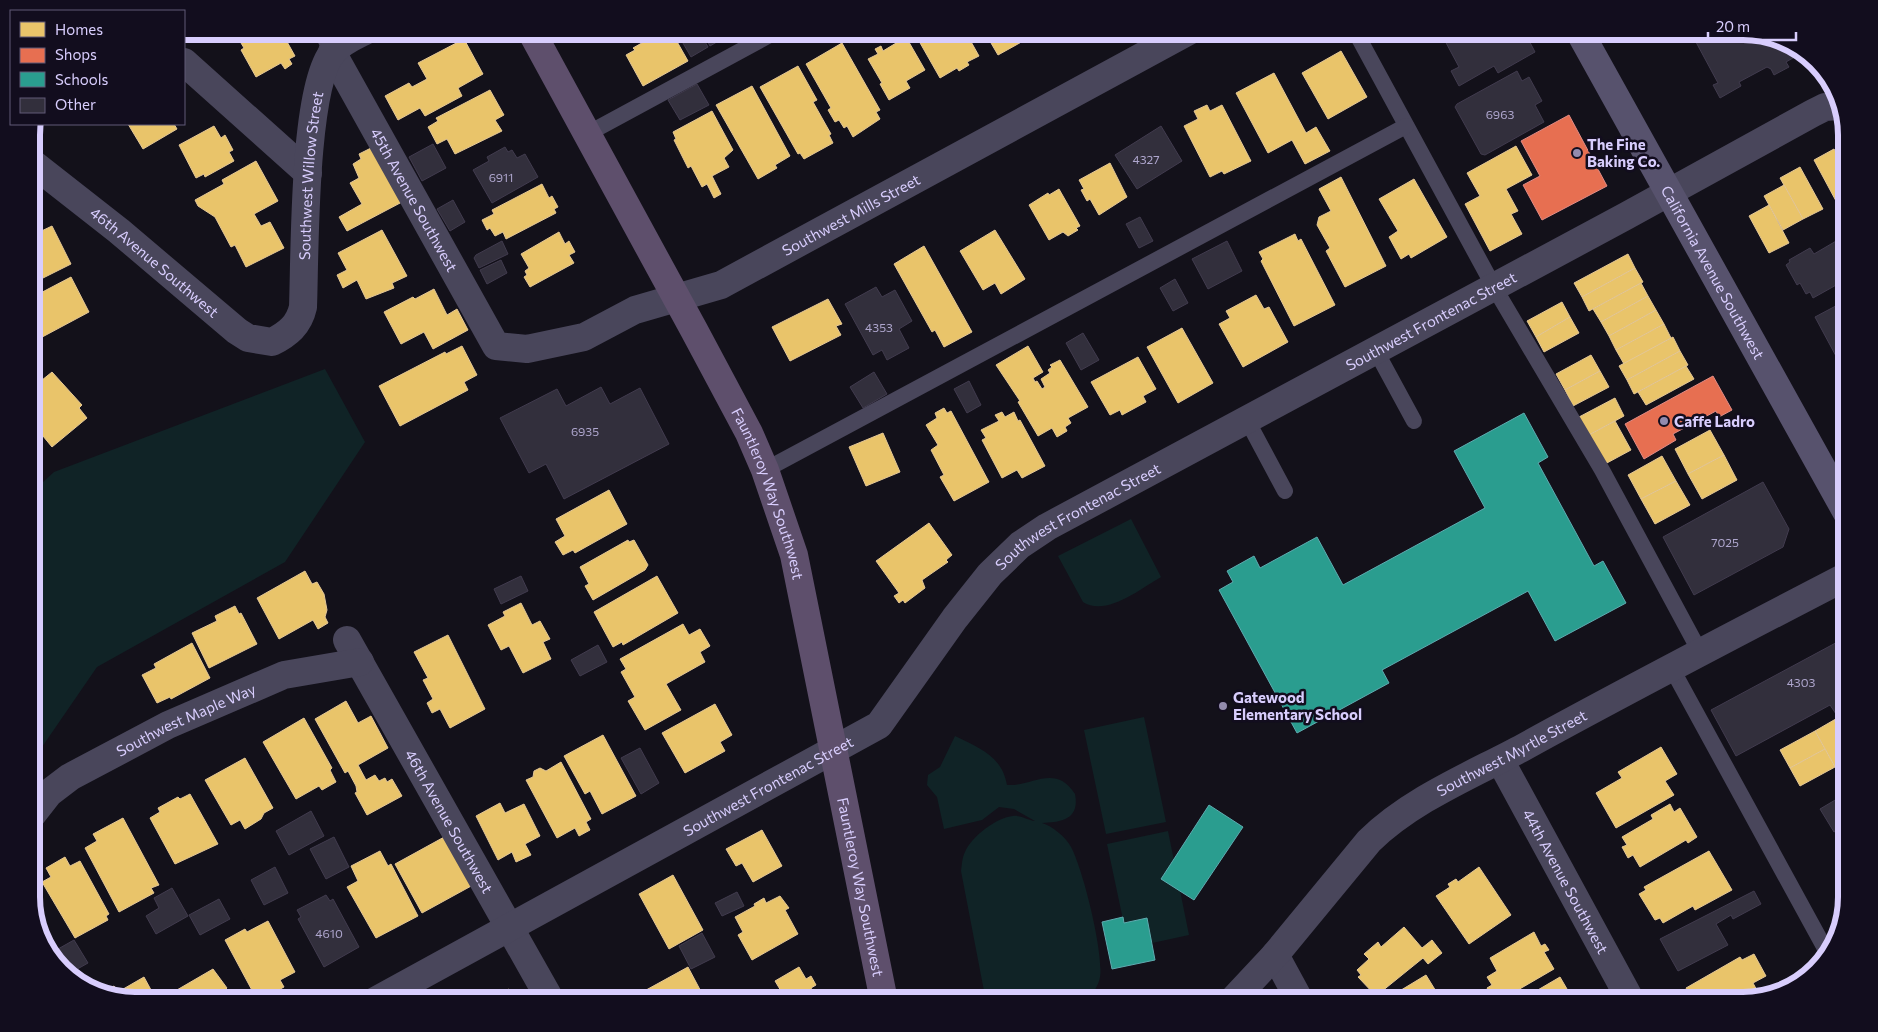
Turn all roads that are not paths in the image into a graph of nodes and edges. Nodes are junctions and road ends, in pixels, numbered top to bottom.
1 (348, 40) edge
2 (535, 40) edge
3 (760, 40) edge
4 (1172, 40) edge
5 (1360, 40) edge
6 (1584, 40) edge
7 (327, 42) edge
8 (185, 63) edge
9 (1833, 106) edge
10 (1406, 126) junction
11 (587, 134) junction
12 (40, 168) edge
13 (308, 173) junction
14 (1669, 193) junction
15 (1494, 288) junction
16 (676, 298) junction
17 (284, 336) joint
18 (496, 346) joint
19 (1376, 351) junction
20 (1246, 420) junction
21 (1414, 421) dead end
22 (765, 470) junction
23 (1285, 491) dead end
24 (1838, 497) edge
25 (1838, 581) edge
26 (354, 651) joint
27 (1700, 652) junction
28 (1671, 667) junction
29 (833, 750) junction
30 (1500, 760) junction
31 (40, 805) edge
32 (510, 926) junction
33 (1824, 947) edge
34 (1275, 955) junction
35 (390, 992) edge
36 (546, 992) edge
37 (882, 992) edge
38 (1240, 992) edge
39 (1295, 992) edge
40 (1626, 992) edge

1 - 7 street
2 - 11 main road, Fauntleroy Way Southwest
3 - 11 lane
4 - 16 street, Southwest Mills Street
5 - 10 lane
6 - 14 main road, California Avenue Southwest
7 - 13 street, Southwest Willow Street
7 - 18 street, 45th Avenue Southwest
8 - 13 street
9 - 14 street, Southwest Frontenac Street
10 - 15 lane
10 - 22 lane
11 - 16 main road, Fauntleroy Way Southwest
12 - 17 street, 46th Avenue Southwest
13 - 17 street, Southwest Willow Street
14 - 15 street, Southwest Frontenac Street
14 - 24 main road, California Avenue Southwest
15 - 19 street, Southwest Frontenac Street
15 - 27 lane
16 - 18 street, Southwest Mills Street
16 - 22 main road, Fauntleroy Way Southwest
19 - 20 street, Southwest Frontenac Street
19 - 21 lane
20 - 23 lane
20 - 29 street, Southwest Frontenac Street
22 - 29 main road, Fauntleroy Way Southwest
25 - 27 street, Southwest Myrtle Street
26 - 31 street, Southwest Maple Way
26 - 32 street, 46th Avenue Southwest
27 - 28 street, Southwest Myrtle Street
28 - 30 street, Southwest Myrtle Street
28 - 33 lane
29 - 32 street, Southwest Frontenac Street
29 - 37 main road, Fauntleroy Way Southwest
30 - 34 street, Southwest Myrtle Street
30 - 40 street, 44th Avenue Southwest
32 - 35 street, Southwest Frontenac Street
32 - 36 street, 46th Avenue Southwest
34 - 38 street, Southwest Myrtle Street
34 - 39 street

